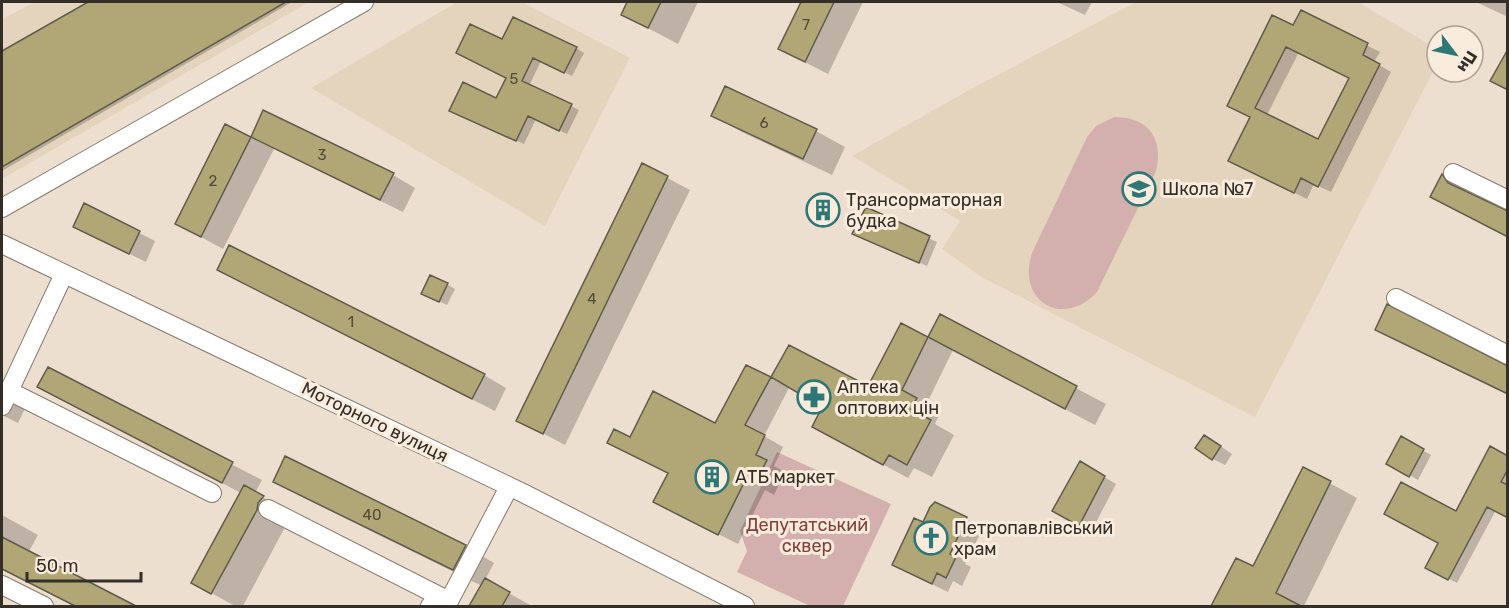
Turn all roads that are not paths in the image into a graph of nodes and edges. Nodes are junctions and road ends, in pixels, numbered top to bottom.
1 (364, 2) edge
2 (1453, 173) dead end
3 (1508, 200) edge
4 (2, 208) edge
5 (2, 244) edge
6 (64, 274) junction
7 (1396, 298) dead end
8 (1508, 355) edge
9 (5, 399) edge
10 (509, 487) junction
11 (212, 493) dead end
12 (268, 509) dead end
13 (2, 585) edge
14 (449, 601) junction
15 (44, 606) edge
16 (430, 606) edge
17 (745, 606) edge

1 - 4 street
2 - 3 street
5 - 6 street, Моторного вулиця
6 - 9 street
6 - 10 street, Моторного вулиця
7 - 8 street
9 - 11 street
10 - 14 street
10 - 17 street, Моторного вулиця
12 - 14 street
13 - 15 street
14 - 16 street

